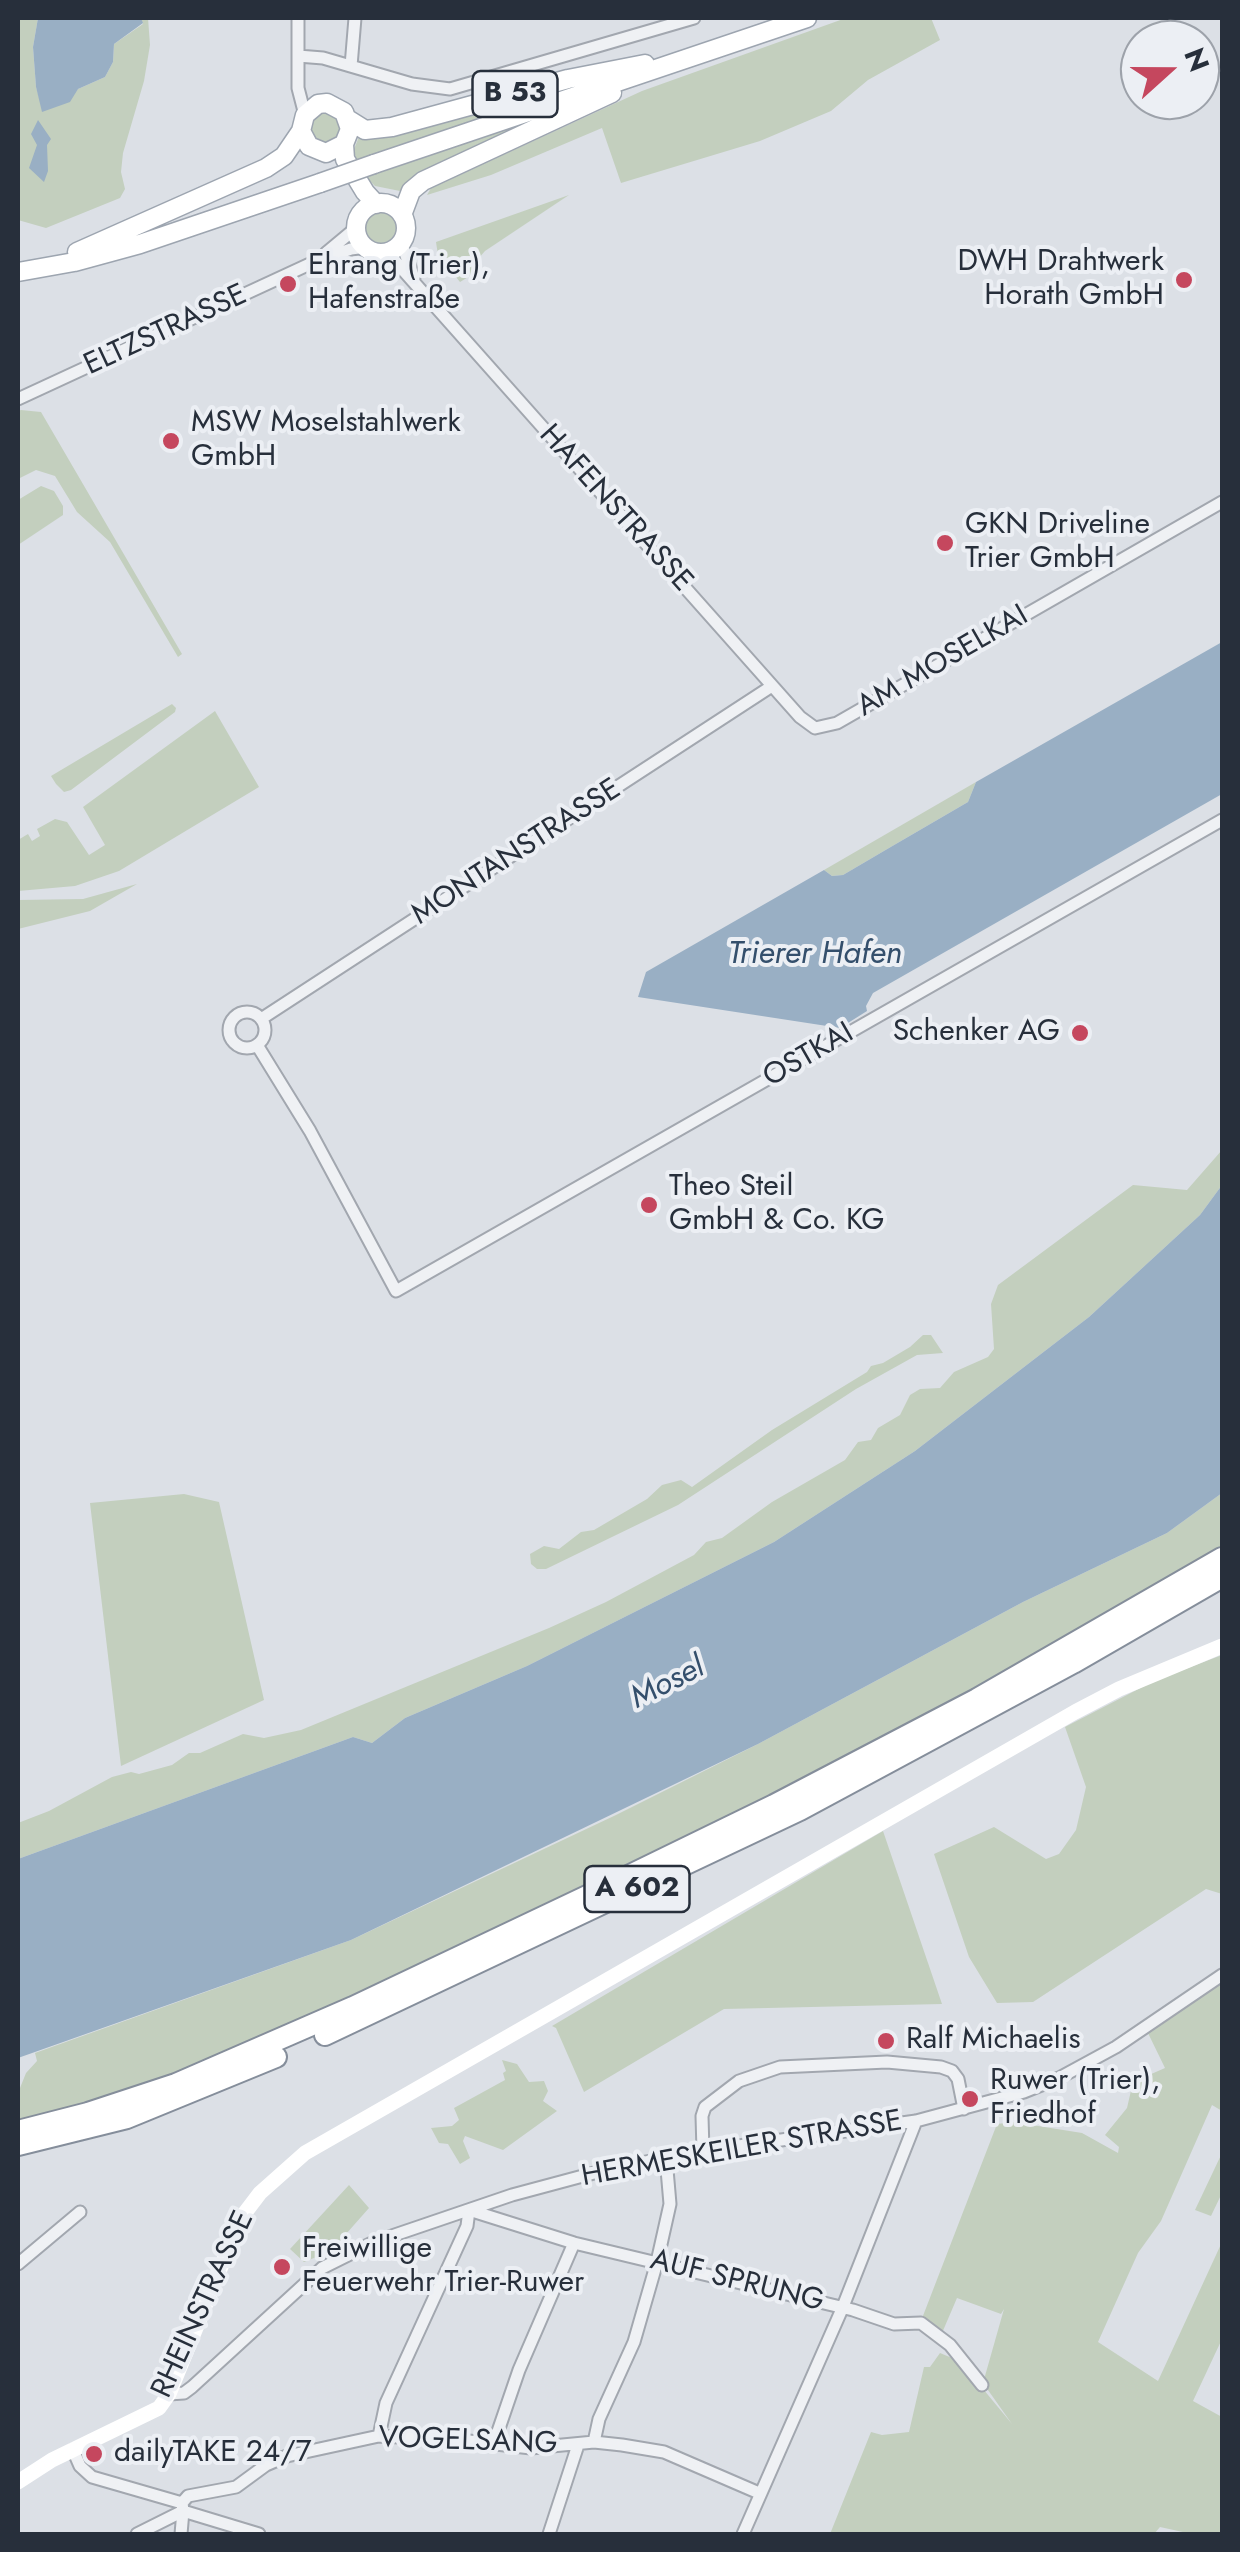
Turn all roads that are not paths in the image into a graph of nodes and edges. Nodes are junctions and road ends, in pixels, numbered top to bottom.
1 (298, 18) edge
2 (354, 18) edge
3 (694, 18) edge
4 (806, 18) edge
5 (651, 24) edge
6 (298, 56) junction
7 (686, 59) junction
8 (351, 66) junction
9 (666, 66) junction
10 (308, 117) junction
11 (349, 120) junction
12 (344, 144) junction
13 (326, 153) junction
14 (376, 204) junction
15 (402, 215) junction
16 (358, 222) junction
17 (394, 247) junction
18 (366, 248) junction
19 (314, 262) junction
20 (42, 268) junction
21 (18, 272) edge
22 (18, 400) edge
23 (1222, 502) edge
24 (772, 686) junction
25 (820, 729) joint
26 (1222, 820) edge
27 (261, 1019) junction
28 (257, 1045) junction
29 (1222, 1558) edge
30 (1222, 1577) edge
31 (1222, 1646) edge
32 (1222, 1975) edge
33 (964, 2108) junction
34 (916, 2120) junction
35 (23, 2137) edge
36 (703, 2151) junction
37 (666, 2158) junction
38 (469, 2210) junction
39 (80, 2212) dead end
40 (574, 2243) junction
41 (657, 2262) junction
42 (18, 2264) edge
43 (842, 2309) junction
44 (982, 2385) dead end
45 (169, 2394) junction
46 (379, 2436) junction
47 (594, 2442) junction
48 (494, 2443) junction
49 (578, 2446) junction
50 (73, 2450) junction
51 (18, 2480) edge
52 (759, 2493) junction
53 (182, 2507) junction
54 (137, 2534) edge
55 (182, 2534) edge
56 (259, 2534) edge
57 (549, 2534) edge
58 (744, 2534) edge

1 - 6 street
2 - 8 street
3 - 5 street
4 - 7 main road, B 53
5 - 8 street
6 - 8 street
6 - 10 street
7 - 9 main road, B 53
7 - 11 main road, B 53
9 - 15 main road, B 53
9 - 20 main road, B 53, bridge
10 - 11 main road, B 53
10 - 13 main road
10 - 20 main road
11 - 12 main road
12 - 13 main road
12 - 14 main road
13 - 16 main road
14 - 15 main road
14 - 16 main road
15 - 17 main road
16 - 18 main road
16 - 19 street, ELTZSTRASSE
17 - 18 main road
17 - 24 street, HAFENSTRASSE
18 - 19 street, ELTZSTRASSE
19 - 22 street, ELTZSTRASSE
20 - 21 main road, B 53
23 - 25 street, AM MOSELKAI
24 - 25 street, HAFENSTRASSE
24 - 27 street, MONTANSTRASSE
26 - 28 street, OSTKAI
27 - 28 street
27 - 28 street
29 - 35 highway, A 602
30 - 35 highway, A 602
31 - 45 main road, RHEINSTRASSE
32 - 33 street, HERMESKEILER STRASSE
33 - 34 street, HERMESKEILER STRASSE
33 - 36 street
34 - 36 street, HERMESKEILER STRASSE
34 - 43 street
36 - 37 street, HERMESKEILER STRASSE
37 - 38 street, HERMESKEILER STRASSE
37 - 41 street
38 - 40 street, AUF SPRUNG
38 - 45 street, HERMESKEILER STRASSE
38 - 46 street
39 - 42 street
40 - 41 street, AUF SPRUNG
40 - 48 street
41 - 43 street, AUF SPRUNG
41 - 47 street
43 - 44 street, AUF SPRUNG
43 - 52 street
45 - 50 main road, RHEINSTRASSE
46 - 48 street, VOGELSANG
46 - 53 street, VOGELSANG
47 - 49 street, VOGELSANG
47 - 52 street, VOGELSANG
48 - 49 street, VOGELSANG
49 - 57 street
50 - 51 main road, RHEINSTRASSE
50 - 53 street
52 - 58 street
53 - 54 street, VOGELSANG
53 - 55 street
53 - 56 street

